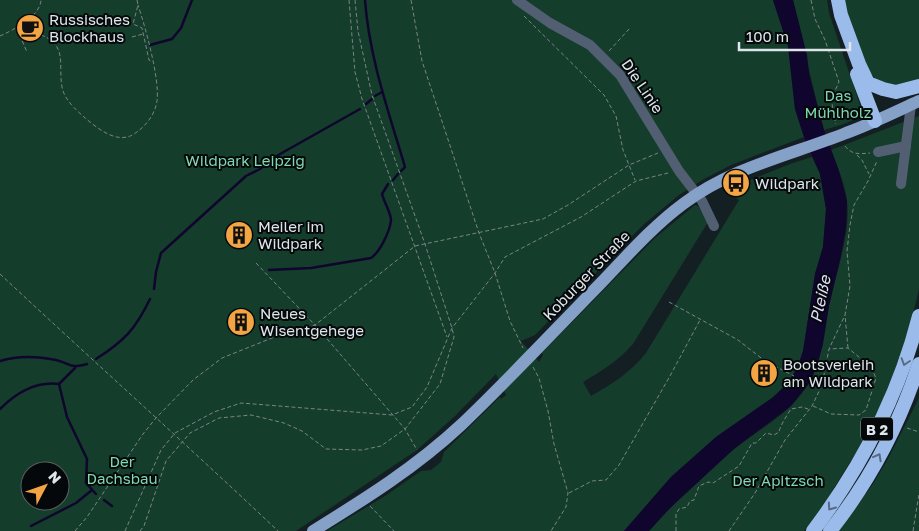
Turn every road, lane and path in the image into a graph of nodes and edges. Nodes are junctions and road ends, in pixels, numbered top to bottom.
1 (41, 0) edge
2 (137, 0) edge
3 (349, 0) edge
4 (355, 0) edge
5 (411, 0) edge
6 (517, 0) edge
7 (811, 0) edge
8 (831, 0) edge
9 (838, 0) edge
10 (138, 5) junction
11 (524, 16) dead end
12 (17, 28) junction
13 (630, 28) dead end
14 (146, 34) junction
15 (41, 35) dead end
16 (0, 36) edge
17 (132, 37) dead end
18 (27, 52) dead end
19 (603, 57) junction
20 (153, 62) junction
21 (868, 82) junction
22 (919, 86) edge
23 (915, 103) edge
24 (879, 119) junction
25 (836, 124) dead end
26 (846, 140) junction
27 (906, 146) junction
28 (666, 149) junction
29 (878, 152) junction
30 (856, 154) junction
31 (629, 165) junction
32 (679, 171) junction
33 (870, 175) junction
34 (636, 181) junction
35 (901, 184) dead end
36 (696, 194) junction
37 (714, 226) dead end
38 (479, 233) junction
39 (425, 244) junction
40 (415, 246) junction
41 (256, 263) dead end
42 (495, 273) junction
43 (0, 274) edge
44 (669, 302) dead end
45 (846, 315) junction
46 (919, 316) edge
47 (700, 320) junction
48 (315, 325) junction
49 (452, 328) junction
50 (447, 338) junction
51 (848, 348) junction
52 (523, 349) dead end
53 (829, 349) junction
54 (531, 364) dead end
55 (919, 364) edge
56 (794, 376) dead end
57 (919, 386) edge
58 (812, 406) junction
59 (903, 406) junction
60 (809, 410) junction
61 (866, 410) junction
62 (872, 412) dead end
63 (392, 415) junction
64 (156, 418) junction
65 (907, 428) dead end
66 (405, 430) junction
67 (919, 432) edge
68 (174, 433) junction
69 (182, 442) junction
70 (424, 458) junction
71 (568, 493) junction
72 (919, 494) edge
73 (365, 498) junction
74 (75, 531) edge
75 (125, 531) edge
76 (140, 531) edge
77 (278, 531) edge
78 (313, 531) edge
79 (394, 531) edge
80 (551, 531) edge
81 (676, 531) edge
82 (729, 531) edge
83 (813, 531) edge
84 (830, 531) edge
85 (913, 531) edge

1 - 12 path
2 - 10 path
3 - 40 path
4 - 39 path
5 - 38 path
6 - 19 lane, Die Linie
7 - 25 path
8 - 24 highway
9 - 21 highway
10 - 14 path
10 - 20 path
11 - 31 path
12 - 16 path
12 - 18 path
13 - 19 path
14 - 17 path
14 - 20 path
15 - 20 path
19 - 28 lane, Die Linie
21 - 22 highway
21 - 24 highway
23 - 24 main road, Koburger Straße
23 - 27 lane
24 - 26 main road, Koburger Straße
26 - 30 path
26 - 36 main road, Koburger Straße
27 - 29 lane
27 - 35 lane
28 - 31 path
28 - 32 lane, Die Linie
29 - 30 path
29 - 33 path
30 - 33 path
31 - 34 path
31 - 38 path
32 - 34 path
32 - 36 lane, Die Linie
33 - 45 path
34 - 42 path
36 - 37 lane, Die Linie
36 - 70 main road, Koburger Straße
38 - 39 path
38 - 42 path
39 - 40 path
39 - 49 path
40 - 48 path
40 - 50 path
41 - 48 path
42 - 49 path
42 - 52 path
43 - 64 path
44 - 47 path
45 - 51 path
45 - 53 path
46 -> 83 highway, B 2
47 - 56 path
47 - 71 path
48 - 63 path
48 - 64 path
49 - 50 path
49 - 66 path
50 - 63 path
51 - 53 path
51 - 61 path
53 - 58 path
54 - 71 path
55 - 59 highway, B 2
57 - 59 highway
58 - 60 path
58 - 61 path
84 -> 59 highway, B 2
60 - 81 path
60 - 82 path
61 - 62 path
63 - 66 path
63 - 68 path
64 - 68 path
64 - 74 path
65 - 67 path
66 - 69 path
66 - 70 path
68 - 69 path
68 - 75 path
69 - 76 path
69 - 77 path
70 - 73 main road, Koburger Straße
71 - 80 path
72 - 85 path
73 - 78 main road, Koburger Straße
73 - 79 path

